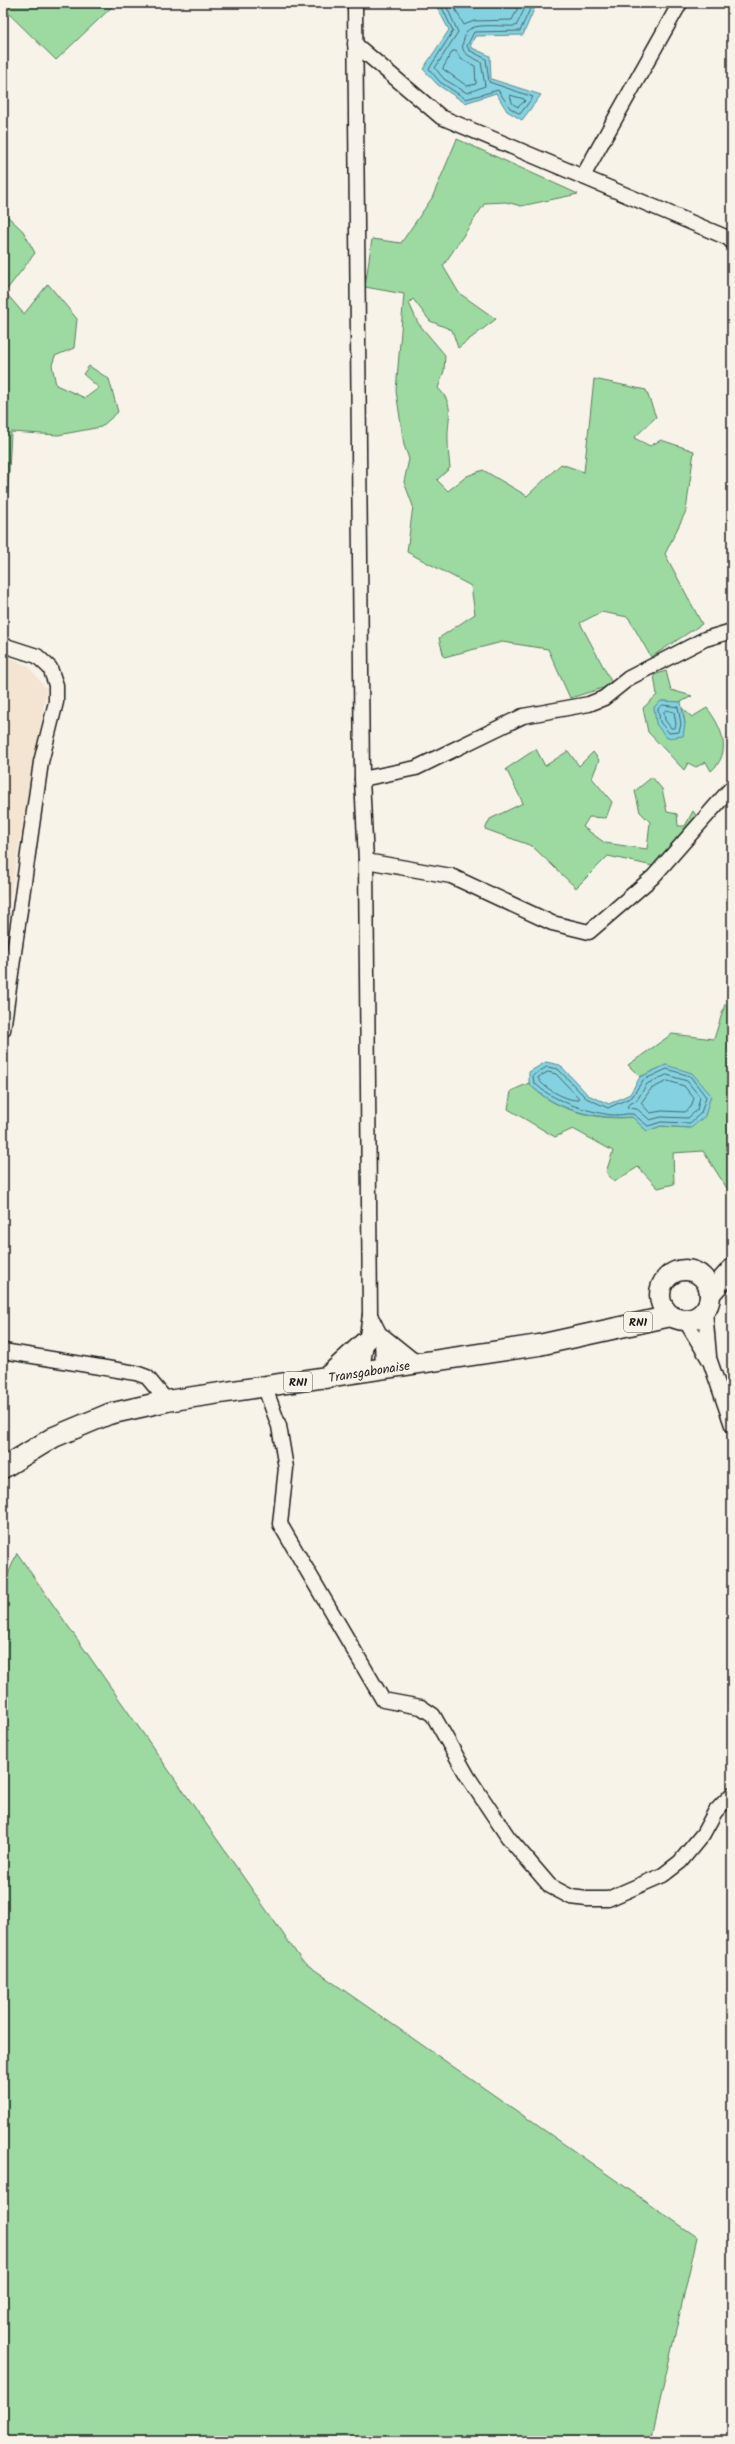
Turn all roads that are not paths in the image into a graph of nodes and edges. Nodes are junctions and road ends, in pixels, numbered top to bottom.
1 (355, 3) edge
2 (680, 3) edge
3 (355, 44) junction
4 (583, 176) junction
5 (732, 242) edge
6 (732, 631) edge
7 (3, 645) edge
8 (362, 779) junction
9 (732, 787) edge
10 (366, 861) junction
11 (3, 1030) edge
12 (732, 1264) edge
13 (732, 1269) edge
14 (701, 1276) junction
15 (660, 1296) junction
16 (707, 1302) junction
17 (678, 1318) junction
18 (605, 1329) junction
19 (374, 1340) junction
20 (3, 1351) edge
21 (710, 1361) junction
22 (412, 1364) junction
23 (383, 1368) junction
24 (362, 1371) junction
25 (326, 1378) junction
26 (265, 1388) junction
27 (167, 1401) junction
28 (732, 1425) edge
29 (5, 1465) edge
30 (732, 1794) edge

1 - 3 street
2 - 4 street
3 - 4 street
3 - 8 street
4 - 5 street
6 - 8 street
7 - 11 street
8 - 10 street
9 - 10 street
10 - 19 street
12 - 14 highway
13 - 16 highway
14 - 15 highway
14 - 16 highway
15 - 17 highway
15 - 18 highway, Transgabonaise / RN1
16 - 17 highway
16 - 21 street
17 - 18 highway, Transgabonaise / RN1
17 - 21 street
18 - 22 highway, Transgabonaise / RN1
19 - 22 highway
19 - 23 street
19 - 24 street
19 - 25 highway
20 - 27 street
21 - 28 street
22 - 23 highway, Transgabonaise / RN1
23 - 24 highway, Transgabonaise / RN1
24 - 25 highway, Transgabonaise / RN1
25 - 26 highway, Transgabonaise / RN1
26 - 27 highway, Transgabonaise / RN1
26 - 30 street
27 - 29 highway, Transgabonaise / RN1

